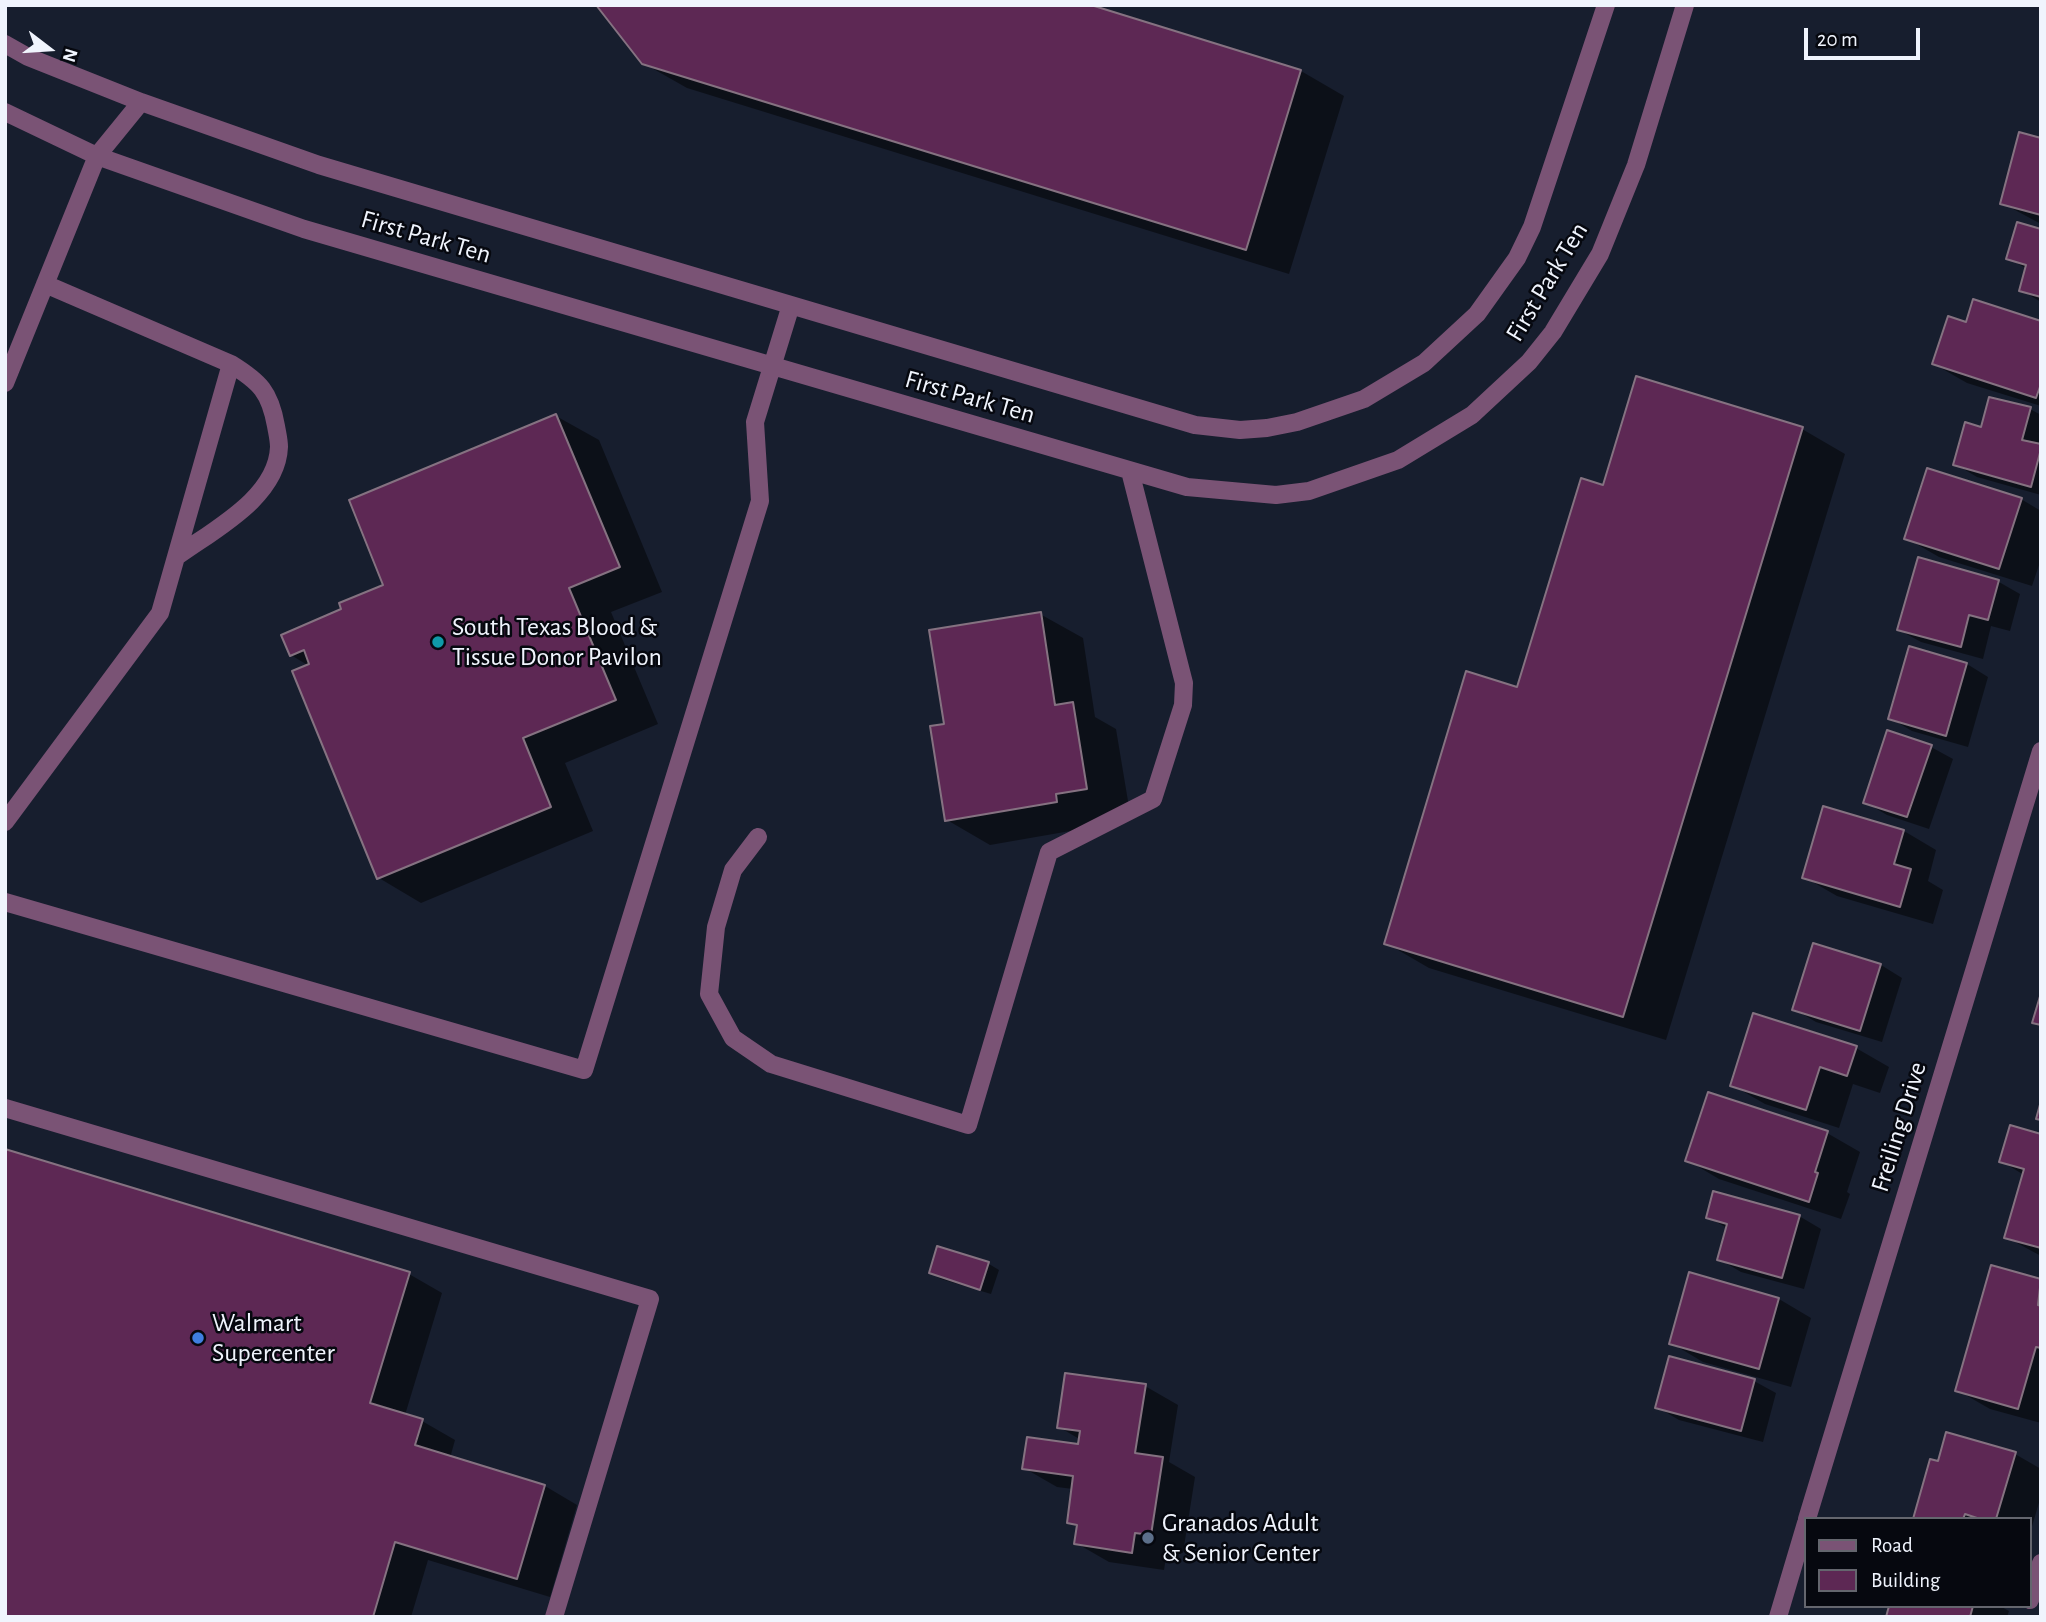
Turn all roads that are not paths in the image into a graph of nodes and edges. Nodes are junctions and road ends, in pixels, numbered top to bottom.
1 (1606, 5) edge
2 (1685, 5) edge
3 (5, 44) edge
4 (141, 102) junction
5 (5, 112) edge
6 (97, 156) junction
7 (45, 284) junction
8 (791, 306) junction
9 (231, 364) junction
10 (772, 366) junction
11 (5, 383) edge
12 (1130, 471) junction
13 (176, 557) junction
14 (2041, 751) edge
15 (5, 822) edge
16 (758, 837) dead end
17 (5, 902) edge
18 (5, 1108) edge
19 (1808, 1517) edge
20 (1804, 1531) edge
21 (2041, 1563) edge
22 (2032, 1593) edge
23 (554, 1617) edge
24 (1778, 1617) edge

1 - 8 street, First Park Ten
2 - 12 street, First Park Ten
3 - 4 street, First Park Ten
4 - 6 street
4 - 8 street, First Park Ten
5 - 6 street, First Park Ten
6 - 7 street
6 - 10 street, First Park Ten
7 - 9 street
7 - 11 street
8 - 10 street
9 - 13 street
9 - 13 street
10 - 12 street, First Park Ten
10 - 17 street
12 - 16 street
13 - 15 street
14 - 19 street, Freiling Drive
18 - 23 street
20 - 24 street, Freiling Drive
21 - 22 street

